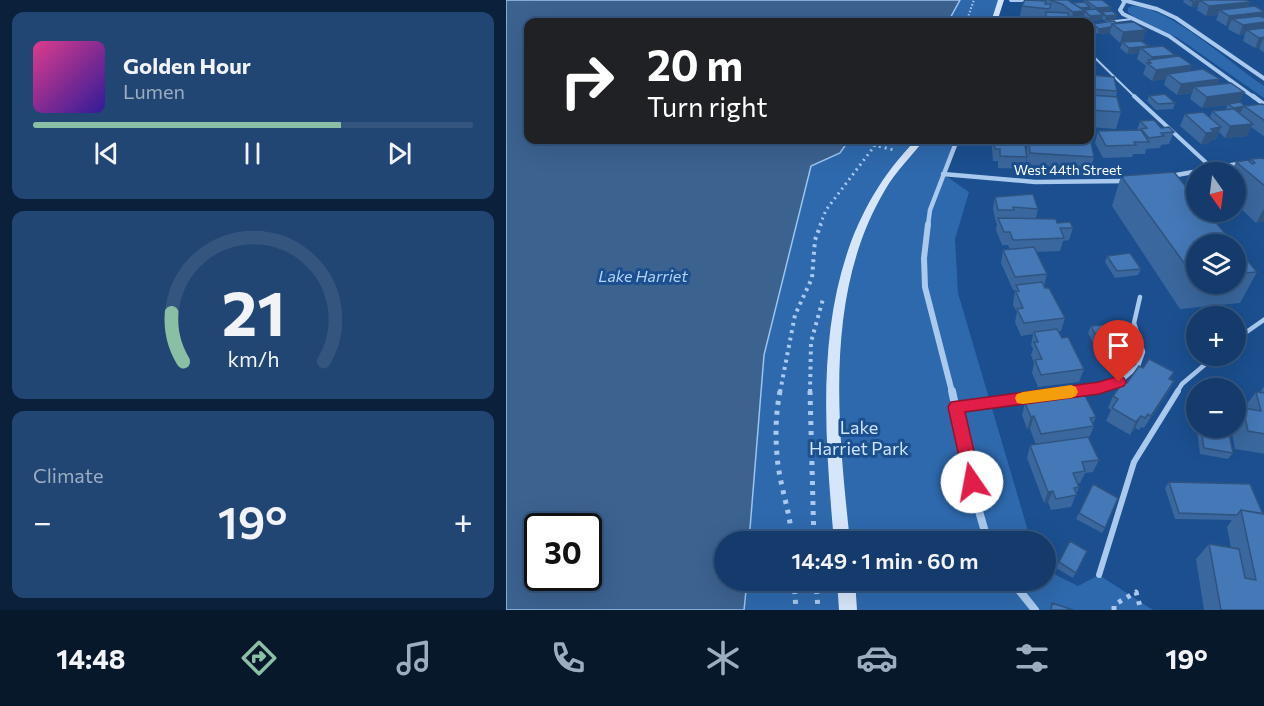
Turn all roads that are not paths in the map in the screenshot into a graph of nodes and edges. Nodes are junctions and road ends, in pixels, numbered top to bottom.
1 (1001, 0) edge
2 (1011, 0) edge
3 (1022, 0) edge
4 (1124, 1) edge
5 (995, 18) edge
6 (1132, 19) junction
7 (1101, 23) edge
8 (1094, 57) edge
9 (1265, 79) edge
10 (1111, 84) edge
11 (1122, 85) junction
12 (1265, 105) edge
13 (916, 144) edge
14 (955, 144) edge
15 (1205, 162) edge
16 (1254, 162) edge
17 (1246, 163) edge
18 (1186, 173) edge
19 (943, 174) junction
20 (1162, 177) edge
21 (1139, 180) edge
22 (1140, 297) dead end
23 (1265, 318) edge
24 (1246, 332) edge
25 (1203, 366) edge
26 (956, 407) junction
27 (841, 531) edge
28 (985, 531) edge
29 (1099, 575) dead end
30 (847, 591) edge
31 (1020, 591) edge
32 (1033, 608) edge
33 (848, 610) edge

1 - 5 street
2 - 3 street
4 - 6 street
4 - 9 street
6 - 7 lane
6 - 12 street
8 - 11 lane
10 - 11 lane
11 - 15 lane
13 - 27 street
14 - 19 street
16 - 17 street
18 - 20 street
19 - 21 street, West 44th Street
19 - 26 street
22 - 26 lane
23 - 24 lane
25 - 29 lane
26 - 28 street
30 - 33 street
31 - 32 street

